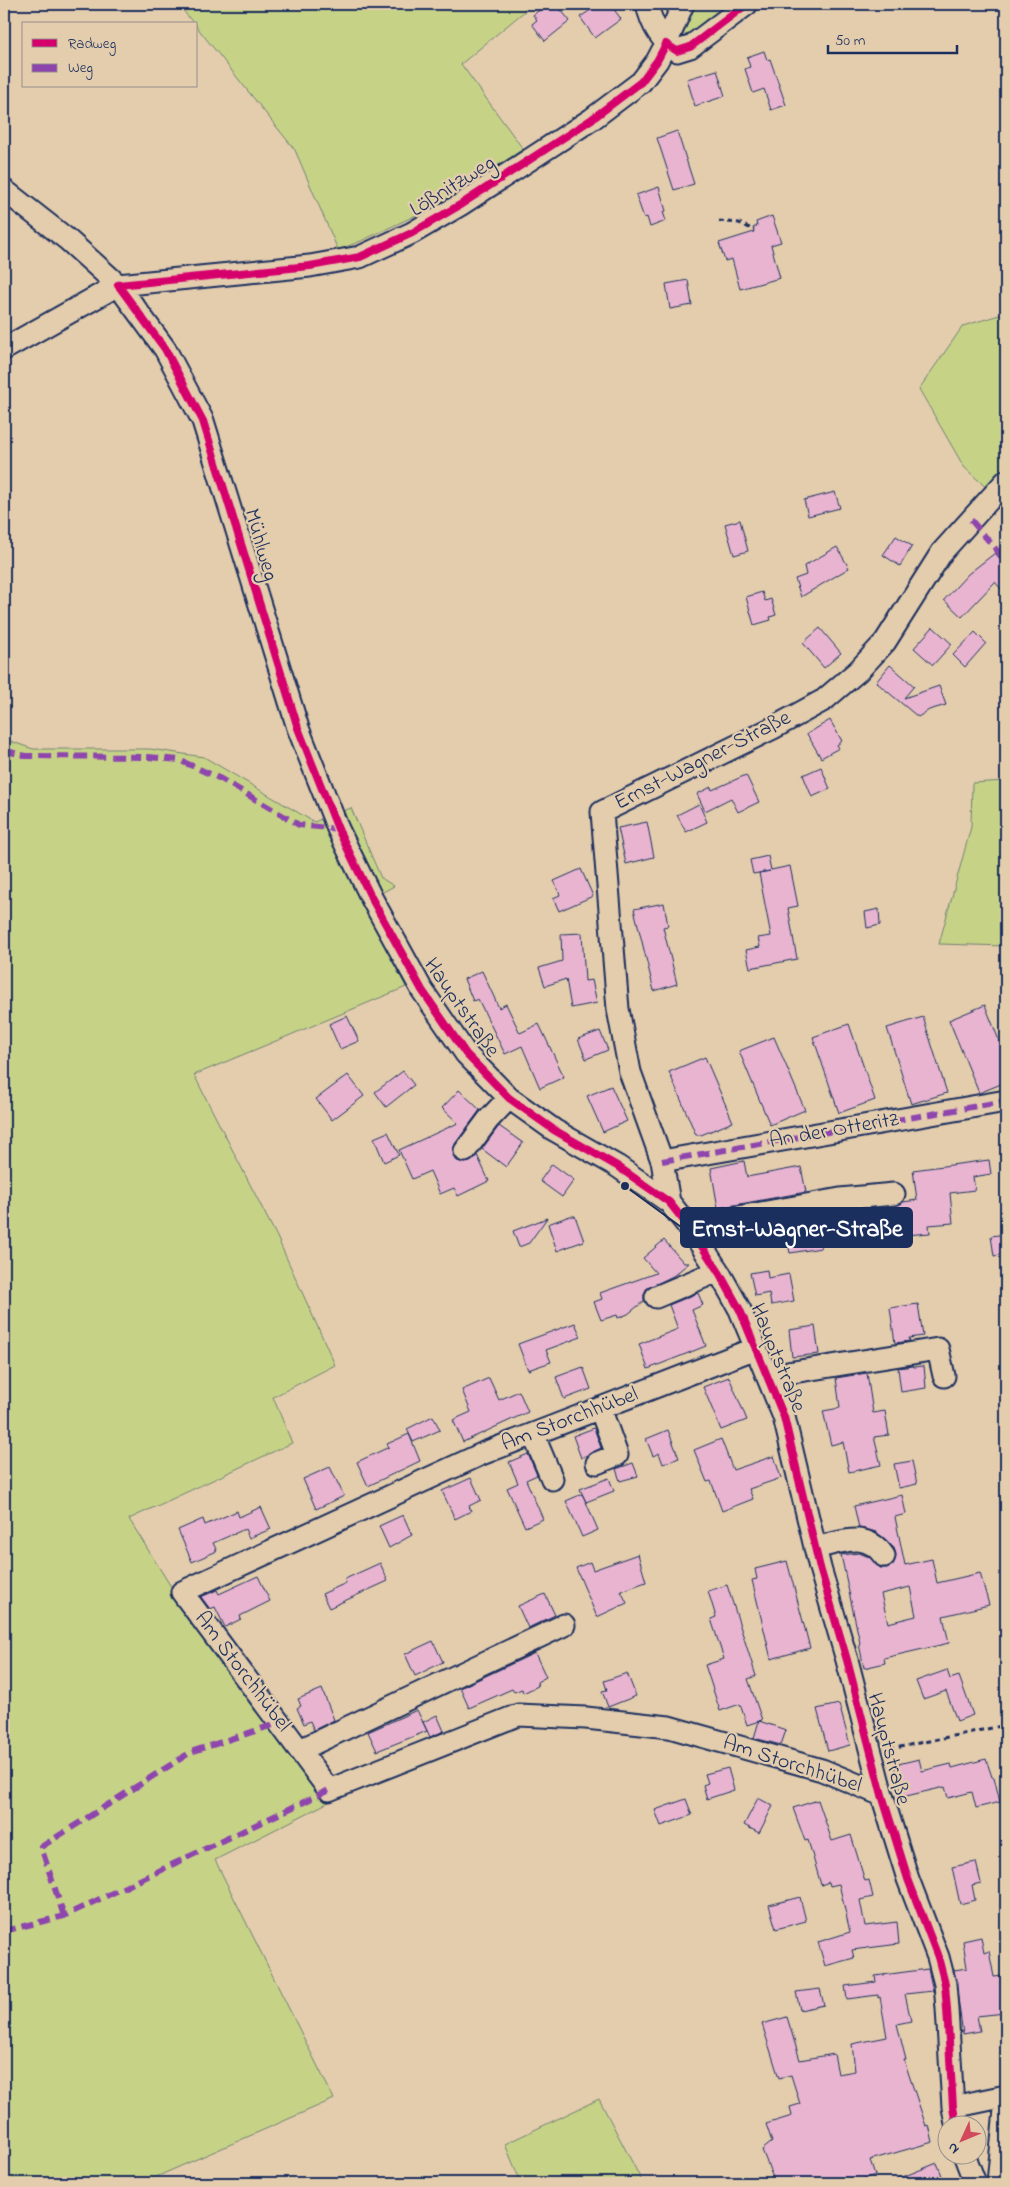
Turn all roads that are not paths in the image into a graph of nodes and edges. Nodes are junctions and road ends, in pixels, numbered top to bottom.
1 (647, 4) edge
2 (683, 4) edge
3 (747, 4) edge
4 (666, 44) junction
5 (4, 190) edge
6 (118, 285) junction
7 (4, 349) edge
8 (1006, 481) edge
9 (338, 829) joint
10 (509, 1098) junction
11 (1006, 1101) edge
12 (465, 1151) dead end
13 (662, 1161) junction
14 (894, 1194) dead end
15 (669, 1202) junction
16 (696, 1238) junction
17 (718, 1271) junction
18 (656, 1297) dead end
19 (756, 1348) junction
20 (768, 1376) junction
21 (944, 1376) dead end
22 (600, 1408) junction
23 (533, 1434) junction
24 (597, 1463) dead end
25 (552, 1479) dead end
26 (815, 1548) junction
27 (884, 1556) dead end
28 (564, 1625) dead end
29 (300, 1750) junction
30 (882, 1796) junction
31 (1006, 2098) edge
32 (955, 2114) edge
33 (961, 2114) edge
34 (968, 2164) edge
35 (975, 2183) edge
36 (998, 2183) edge

1 - 4 street
2 - 4 street, Lößnitzweg
3 - 4 street
4 - 6 street, Lößnitzweg
5 - 6 street, Mühlweg
6 - 7 street, Lößnitzweg
6 - 9 street, Mühlweg
8 - 13 street, Ernst-Wagner-Straße
9 - 10 street, Hauptstraße
10 - 12 street
10 - 15 street, Hauptstraße
11 - 13 street, An der Otteritz
13 - 15 street, Ernst-Wagner-Straße
14 - 16 street
15 - 16 street, Hauptstraße
16 - 17 street, Hauptstraße
17 - 18 street
17 - 19 street, Hauptstraße
19 - 20 street, Hauptstraße
19 - 22 street, Am Storchhübel
20 - 21 street
20 - 26 street, Hauptstraße
22 - 23 street, Am Storchhübel
22 - 24 street
23 - 25 street
23 - 29 street, Am Storchhübel
26 - 27 street
26 - 30 street, Hauptstraße
28 - 29 street
29 - 30 street, Am Storchhübel
30 - 32 street, Hauptstraße
31 - 33 street
31 - 36 street
34 - 35 street

